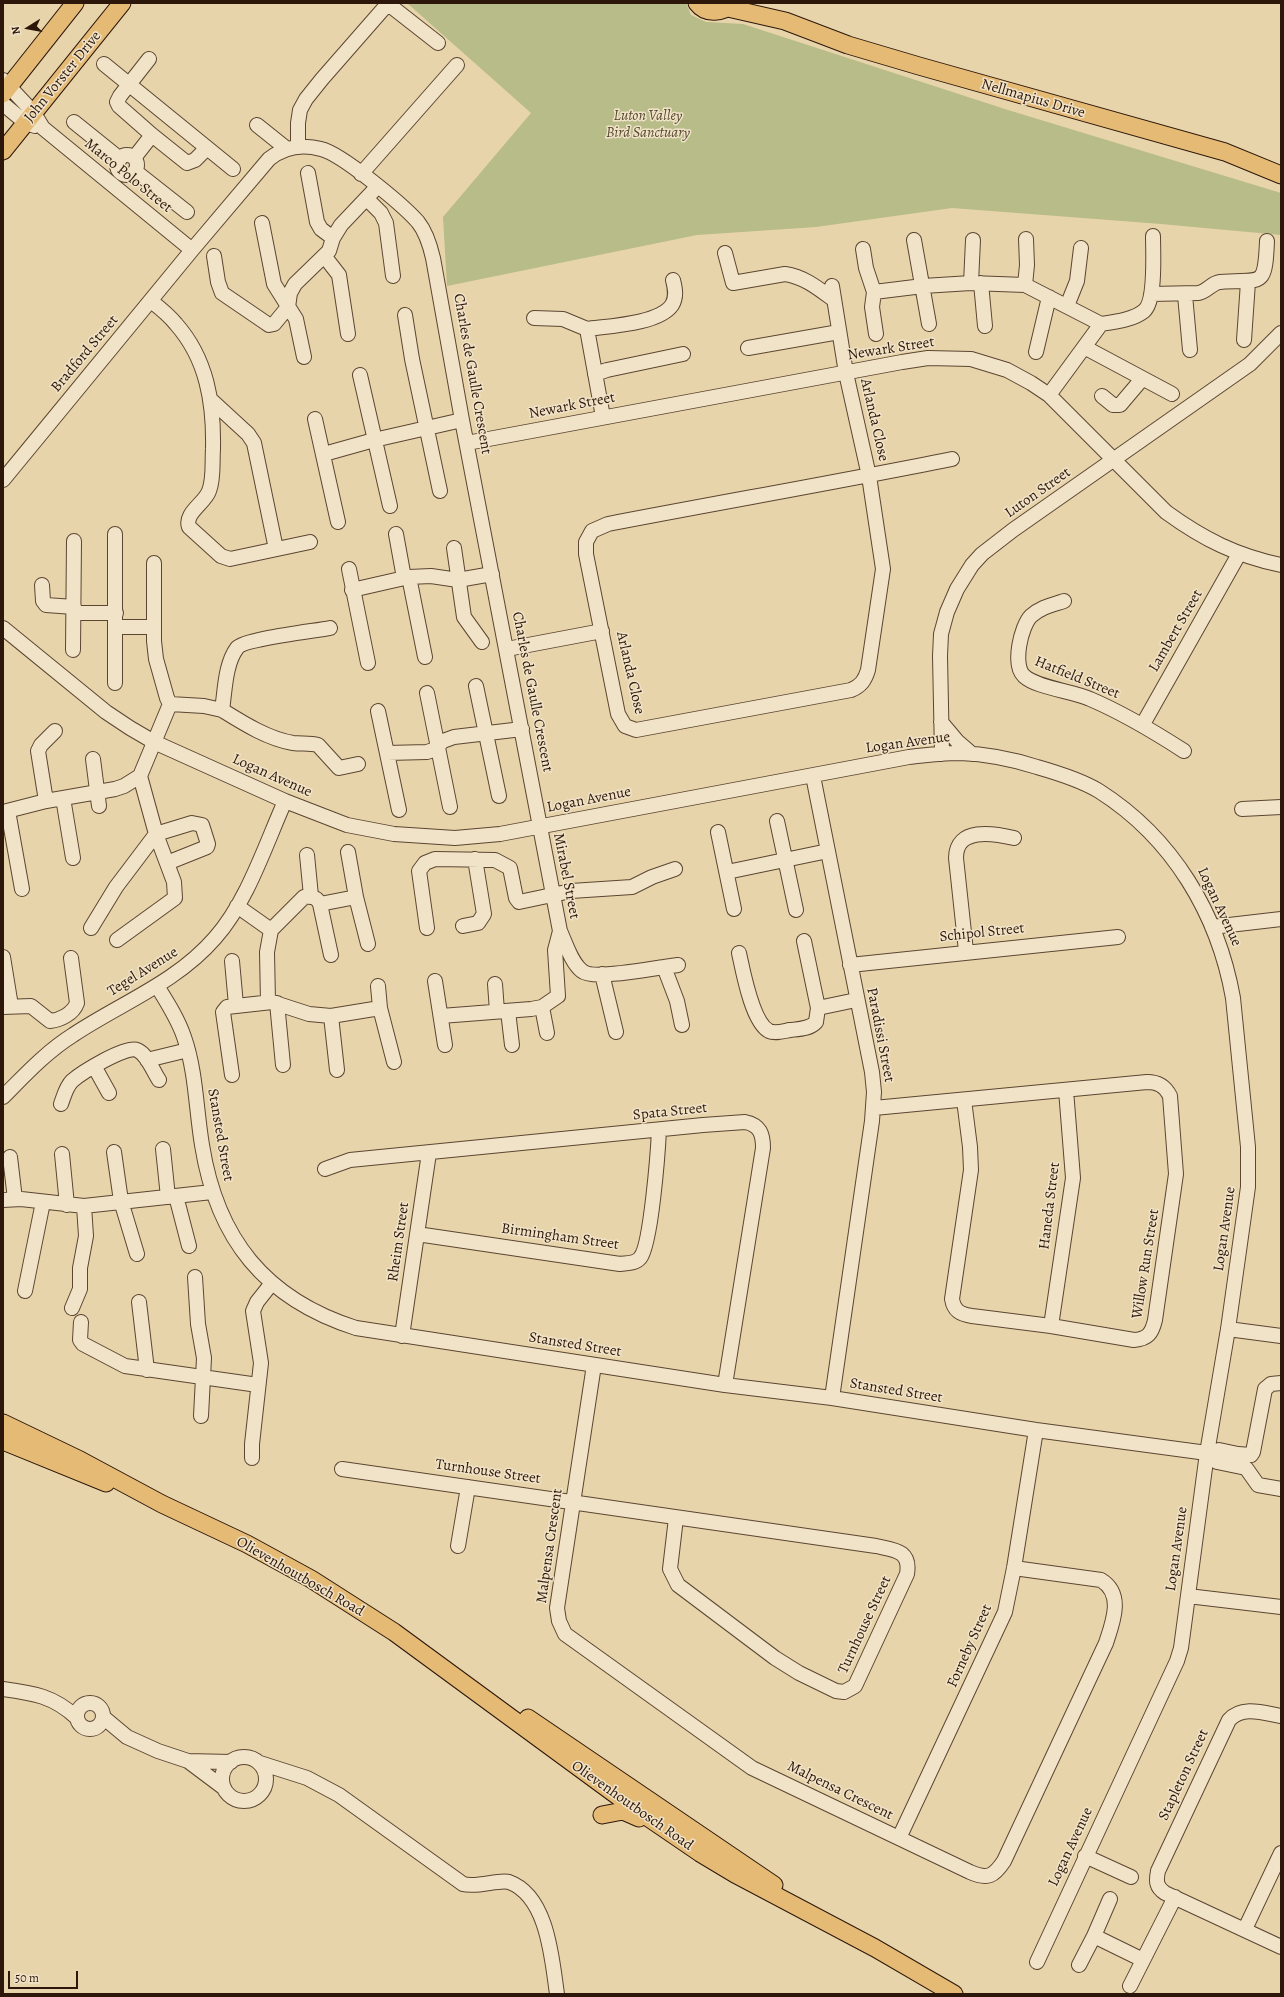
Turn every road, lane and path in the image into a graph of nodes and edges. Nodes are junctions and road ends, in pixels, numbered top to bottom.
1 (75, 3) edge
2 (122, 3) edge
3 (697, 3) edge
4 (762, 3) edge
5 (730, 6) edge
6 (785, 21) junction
7 (438, 43) dead end
8 (148, 59) dead end
9 (104, 64) dead end
10 (457, 65) dead end
11 (129, 84) junction
12 (5, 86) edge
13 (3, 104) edge
14 (30, 118) junction
15 (74, 122) dead end
16 (257, 125) dead end
17 (152, 135) junction
18 (207, 148) junction
19 (293, 148) junction
20 (3, 151) edge
21 (127, 165) junction
22 (233, 169) dead end
23 (308, 173) dead end
24 (361, 174) junction
25 (1281, 175) edge
26 (112, 185) junction
27 (378, 186) junction
28 (367, 199) junction
29 (187, 212) dead end
30 (262, 223) dead end
31 (1153, 236) dead end
32 (334, 238) junction
33 (1026, 239) dead end
34 (914, 240) dead end
35 (973, 240) dead end
36 (1267, 241) dead end
37 (1081, 248) dead end
38 (863, 249) dead end
39 (192, 250) junction
40 (725, 253) dead end
41 (214, 256) dead end
42 (324, 257) junction
43 (393, 276) dead end
44 (673, 280) dead end
45 (1248, 282) junction
46 (976, 283) junction
47 (1025, 284) junction
48 (832, 286) dead end
49 (923, 286) junction
50 (874, 292) junction
51 (1151, 294) junction
52 (1185, 294) junction
53 (1049, 297) junction
54 (834, 300) junction
55 (151, 301) junction
56 (1067, 306) junction
57 (288, 307) junction
58 (405, 315) dead end
59 (534, 318) dead end
60 (929, 324) dead end
61 (1100, 324) junction
62 (985, 326) dead end
63 (587, 329) junction
64 (839, 332) junction
65 (1281, 333) edge
66 (348, 334) dead end
67 (876, 334) dead end
68 (1244, 340) dead end
69 (1084, 347) junction
70 (748, 348) dead end
71 (1190, 350) dead end
72 (1036, 352) dead end
73 (683, 354) dead end
74 (304, 357) dead end
75 (846, 373) junction
76 (595, 374) junction
77 (360, 375) dead end
78 (1142, 379) junction
79 (1172, 394) dead end
80 (1049, 395) junction
81 (1102, 396) dead end
82 (211, 400) junction
83 (603, 417) junction
84 (315, 419) dead end
85 (462, 420) junction
86 (426, 428) junction
87 (374, 440) junction
88 (467, 443) junction
89 (324, 454) junction
90 (952, 459) dead end
91 (1114, 460) junction
92 (869, 476) junction
93 (3, 480) edge
94 (440, 491) dead end
95 (390, 506) dead end
96 (338, 522) dead end
97 (115, 534) dead end
98 (396, 534) dead end
99 (74, 541) dead end
100 (310, 542) dead end
101 (454, 548) dead end
102 (276, 549) junction
103 (1239, 554) junction
104 (154, 563) dead end
105 (1281, 565) edge
106 (349, 569) dead end
107 (492, 574) junction
108 (407, 578) junction
109 (458, 580) junction
110 (42, 585) dead end
111 (352, 590) junction
112 (1064, 601) dead end
113 (74, 610) junction
114 (116, 620) junction
115 (154, 627) junction
116 (3, 628) edge
117 (330, 628) dead end
118 (602, 631) junction
119 (482, 642) dead end
120 (507, 649) junction
121 (73, 650) dead end
122 (425, 657) dead end
123 (368, 663) dead end
124 (115, 683) dead end
125 (476, 686) dead end
126 (427, 693) dead end
127 (170, 704) junction
128 (222, 710) junction
129 (378, 711) dead end
130 (941, 722) junction
131 (1143, 724) junction
132 (522, 729) junction
133 (55, 731) dead end
134 (487, 734) junction
135 (154, 742) junction
136 (438, 746) junction
137 (1184, 751) dead end
138 (387, 753) junction
139 (942, 754) junction
140 (972, 754) junction
141 (93, 760) dead end
142 (358, 764) dead end
143 (140, 776) junction
144 (813, 776) junction
145 (97, 791) junction
146 (499, 796) dead end
147 (63, 798) junction
148 (46, 801) junction
149 (285, 801) junction
150 (99, 806) dead end
151 (450, 807) dead end
152 (1281, 807) edge
153 (1242, 809) dead end
154 (399, 810) dead end
155 (6, 811) edge
156 (777, 821) dead end
157 (540, 826) junction
158 (718, 832) dead end
159 (156, 834) junction
160 (1014, 838) dead end
161 (828, 851) junction
162 (348, 852) dead end
163 (307, 855) dead end
164 (73, 858) dead end
165 (475, 859) junction
166 (786, 860) junction
167 (167, 863) junction
168 (675, 869) dead end
169 (727, 872) junction
170 (22, 889) dead end
171 (554, 895) junction
172 (356, 897) junction
173 (316, 900) junction
174 (237, 906) junction
175 (734, 909) dead end
176 (796, 910) dead end
177 (1281, 920) edge
178 (463, 926) dead end
179 (1212, 927) junction
180 (91, 928) dead end
181 (427, 928) dead end
182 (271, 930) junction
183 (560, 931) junction
184 (1118, 937) dead end
185 (117, 940) dead end
186 (804, 940) dead end
187 (368, 944) dead end
188 (966, 951) junction
189 (739, 953) dead end
190 (331, 955) dead end
191 (3, 957) edge
192 (71, 958) dead end
193 (232, 960) dead end
194 (678, 965) dead end
195 (850, 965) junction
196 (664, 967) junction
197 (602, 974) junction
198 (436, 981) dead end
199 (495, 984) dead end
200 (157, 986) junction
201 (378, 986) dead end
202 (856, 1000) junction
203 (273, 1002) junction
204 (236, 1005) junction
205 (7, 1006) edge
206 (542, 1007) junction
207 (380, 1008) junction
208 (818, 1008) junction
209 (502, 1011) junction
210 (331, 1016) junction
211 (441, 1016) junction
212 (682, 1026) dead end
213 (616, 1032) dead end
214 (547, 1033) dead end
215 (445, 1045) dead end
216 (512, 1045) dead end
217 (188, 1050) junction
218 (147, 1060) junction
219 (394, 1062) dead end
220 (283, 1065) dead end
221 (94, 1066) junction
222 (337, 1070) dead end
223 (232, 1075) dead end
224 (159, 1080) dead end
225 (1066, 1090) junction
226 (109, 1093) dead end
227 (3, 1097) edge
228 (964, 1100) junction
229 (61, 1104) dead end
230 (874, 1108) junction
231 (659, 1130) junction
232 (163, 1149) dead end
233 (114, 1152) dead end
234 (429, 1153) junction
235 (62, 1154) dead end
236 (10, 1157) dead end
237 (325, 1169) dead end
238 (212, 1192) junction
239 (172, 1196) junction
240 (9, 1200) edge
241 (121, 1201) junction
242 (43, 1202) junction
243 (67, 1205) junction
244 (84, 1206) junction
245 (417, 1234) junction
246 (189, 1246) dead end
247 (137, 1254) dead end
248 (195, 1277) dead end
249 (272, 1283) junction
250 (25, 1291) dead end
251 (139, 1302) dead end
252 (72, 1308) dead end
253 (81, 1322) dead end
254 (1051, 1326) junction
255 (1228, 1329) junction
256 (402, 1336) junction
257 (1281, 1336) edge
258 (594, 1365) junction
259 (147, 1370) junction
260 (202, 1378) junction
261 (1281, 1383) edge
262 (258, 1385) junction
263 (726, 1385) junction
264 (832, 1398) junction
265 (201, 1416) dead end
266 (3, 1423) edge
267 (1036, 1430) junction
268 (3, 1441) edge
269 (1207, 1453) junction
270 (252, 1458) dead end
271 (342, 1469) dead end
272 (468, 1487) junction
273 (1281, 1489) edge
274 (573, 1502) junction
275 (162, 1504) junction
276 (676, 1518) junction
277 (458, 1546) dead end
278 (1014, 1568) junction
279 (1188, 1596) junction
280 (1281, 1607) edge
281 (433, 1660) junction
282 (3, 1689) edge
283 (60, 1703) junction
284 (85, 1704) junction
285 (509, 1706) junction
286 (1281, 1716) edge
287 (77, 1718) junction
288 (100, 1722) junction
289 (188, 1761) junction
290 (231, 1762) junction
291 (260, 1763) junction
292 (292, 1774) junction
293 (266, 1779) junction
294 (224, 1788) junction
295 (616, 1796) junction
296 (602, 1815) dead end
297 (899, 1838) junction
298 (700, 1853) junction
299 (1281, 1854) edge
300 (1085, 1856) junction
301 (1131, 1877) dead end
302 (1170, 1895) junction
303 (1110, 1899) dead end
304 (1245, 1929) junction
305 (844, 1933) junction
306 (1094, 1936) junction
307 (1281, 1947) edge
308 (1143, 1960) junction
309 (1037, 1962) dead end
310 (1079, 1965) dead end
311 (1130, 1986) dead end
312 (557, 1994) edge
313 (937, 1994) edge
314 (954, 1994) edge

1 - 12 main road
2 - 14 main road, John Vorster Drive
3 - 5 main road
4 - 6 main road, Nellmapius Drive
5 - 6 main road, Nellmapius Drive
6 - 25 main road, Nellmapius Drive
7 - 19 street
8 - 11 street
9 - 11 street
10 - 24 street
11 - 17 street
11 - 18 street
12 - 14 street
13 - 14 street
14 - 20 main road, John Vorster Drive
14 - 26 street, Marco Polo Street
15 - 21 street
16 - 19 street
17 - 18 street
17 - 21 street
18 - 22 street
19 - 24 street, Charles de Gaulle Crescent
19 - 39 street
21 - 26 street
21 - 29 street
23 - 32 street
24 - 27 street, Charles de Gaulle Crescent
26 - 39 street, Marco Polo Street
27 - 28 street
27 - 85 street, Charles de Gaulle Crescent
28 - 32 street
28 - 43 street
30 - 57 street
31 - 51 street
32 - 42 street
33 - 47 street
34 - 49 street
35 - 46 street
36 - 45 street
37 - 56 street
38 - 50 street
39 - 55 street, Bradford Street
40 - 54 street
41 - 57 street
42 - 57 street
42 - 66 street
44 - 63 street
45 - 52 street
45 - 68 street
46 - 47 street
46 - 49 street
46 - 62 street
47 - 53 street
48 - 54 street, Arlanda Close
49 - 50 street
49 - 60 street
50 - 67 street
51 - 52 street
51 - 61 street
52 - 71 street
53 - 56 street
53 - 72 street
54 - 64 street, Arlanda Close
55 - 82 street
55 - 93 street, Bradford Street
56 - 61 street
57 - 74 street
58 - 86 street
59 - 63 street
61 - 69 street
63 - 76 street
64 - 70 street
64 - 75 street, Arlanda Close
65 - 91 street, Luton Street
69 - 78 street
69 - 80 street
73 - 76 street
75 - 80 street, Newark Street
75 - 83 street, Newark Street
75 - 92 street, Arlanda Close
76 - 83 street
77 - 87 street
78 - 79 street
78 - 81 street
80 - 91 street, Newark Street
82 - 102 street
82 - 102 street
83 - 88 street, Newark Street
84 - 89 street
85 - 86 street
85 - 88 street, Charles de Gaulle Crescent
86 - 87 street
86 - 94 street
87 - 89 street
87 - 95 street
88 - 107 street, Charles de Gaulle Crescent
89 - 96 street
90 - 92 street
91 - 103 street, Newark Street
91 - 130 street, Luton Street
92 - 118 street, Arlanda Close
92 - 118 street, Arlanda Close
97 - 114 street
98 - 108 street
99 - 113 street
100 - 102 street
101 - 109 street
103 - 105 street, Newark Street
103 - 131 street, Lambert Street
104 - 115 street
106 - 111 street
107 - 109 street
107 - 120 street, Charles de Gaulle Crescent
108 - 109 street
108 - 111 street
108 - 122 street
109 - 119 street
110 - 113 street
111 - 123 street
112 - 131 street, Hatfield Street
113 - 114 street
113 - 121 street
114 - 115 street
114 - 124 street
115 - 127 street
116 - 135 street, Logan Avenue
117 - 128 street
118 - 120 street
120 - 132 street, Charles de Gaulle Crescent
125 - 134 street
126 - 136 street
127 - 128 street
127 - 135 street
128 - 142 street
129 - 138 street
130 - 139 street, Luton Street
130 - 140 street
131 - 137 street, Hatfield Street
132 - 134 street
132 - 157 street, Charles de Gaulle Crescent
133 - 148 street
134 - 136 street
134 - 146 street
135 - 143 street
135 - 149 street, Logan Avenue
136 - 138 street
136 - 151 street
138 - 154 street
139 - 140 street, Logan Avenue
139 - 144 street, Logan Avenue
140 - 179 street, Logan Avenue
141 - 145 street
143 - 145 street
143 - 159 street
144 - 157 street, Logan Avenue
144 - 161 street, Paradissi Street
145 - 147 street
145 - 150 street
147 - 148 street
147 - 164 street
148 - 155 street
149 - 157 street, Logan Avenue
149 - 174 street, Tegel Avenue
152 - 153 street
155 - 170 street
156 - 166 street
157 - 171 street, Mirabel Street
158 - 169 street
159 - 167 street
159 - 167 street
159 - 180 street
160 - 188 street
161 - 166 street
161 - 195 street, Paradissi Street
162 - 172 street
163 - 173 street
165 - 171 street
165 - 178 street
165 - 181 street
166 - 169 street
166 - 176 street
167 - 185 street
168 - 171 street
169 - 175 street
171 - 183 street, Mirabel Street
172 - 173 street
172 - 187 street
173 - 182 street
173 - 190 street
174 - 182 street
174 - 200 street, Tegel Avenue
177 - 179 street
179 - 255 street, Logan Avenue
182 - 203 street
183 - 197 street
183 - 206 street
184 - 188 street, Schipol Street
186 - 208 street
188 - 195 street, Schipol Street
189 - 208 street
191 - 205 street
192 - 205 street
193 - 204 street
194 - 196 street
195 - 202 street, Paradissi Street
196 - 197 street
196 - 212 street
197 - 213 street
198 - 211 street
199 - 209 street
200 - 217 street, Stansted Street
200 - 227 street, Tegel Avenue
201 - 207 street
202 - 208 street
202 - 230 street, Paradissi Street
203 - 204 street
203 - 210 street
203 - 220 street
204 - 223 street
206 - 209 street
206 - 214 street
207 - 210 street
207 - 219 street
209 - 211 street
209 - 216 street
210 - 222 street
211 - 215 street
217 - 218 street
217 - 238 street, Stansted Street
218 - 221 street
218 - 224 street
221 - 226 street
221 - 229 street
225 - 228 street, Willow Run Street
225 - 254 street, Haneda Street
225 - 254 street, Willow Run Street
228 - 230 street, Willow Run Street
228 - 254 street, Willow Run Street
230 - 264 street, Paradissi Street
231 - 234 street, Spata Street
231 - 245 street, Birmingham Street
231 - 263 street, Spata Street
232 - 239 street
233 - 241 street
234 - 237 street, Spata Street
234 - 245 street, Rheim Street
235 - 243 street
236 - 240 street
238 - 239 street
238 - 249 street, Stansted Street
239 - 241 street
239 - 246 street
240 - 242 street
241 - 244 street
241 - 247 street
242 - 243 street
242 - 250 street
243 - 244 street
244 - 252 street
245 - 256 street, Rheim Street
248 - 260 street
249 - 256 street, Stansted Street
249 - 262 street
251 - 259 street
253 - 259 street
255 - 257 street
255 - 269 street, Logan Avenue
256 - 258 street, Stansted Street
258 - 263 street, Stansted Street
258 - 274 street, Malpensa Crescent
259 - 260 street
260 - 262 street
260 - 265 street
261 - 269 street
262 - 270 street
263 - 264 street, Stansted Street
264 - 267 street, Stansted Street
266 - 275 main road, Olievenhoutbosch Road
267 - 269 street, Stansted Street
267 - 278 street, Forneby Street
268 - 275 main road, Olievenhoutbosch Road
269 - 273 street
269 - 279 street, Logan Avenue
271 - 272 street, Turnhouse Street
272 - 274 street, Turnhouse Street
272 - 277 street
274 - 276 street, Turnhouse Street
274 - 297 street, Malpensa Crescent
275 - 281 main road, Olievenhoutbosch Road
276 - 276 street, Turnhouse Street
278 - 297 street, Forneby Street
278 - 297 street, Malpensa Crescent
279 - 280 street
279 - 300 street, Logan Avenue
281 - 285 main road, Olievenhoutbosch Road
281 - 295 main road, Olievenhoutbosch Road
282 - 283 street
283 - 284 street
283 - 287 street
284 - 287 street
284 - 288 street
285 - 295 main road
285 - 305 main road, Olievenhoutbosch Road
286 - 302 street, Stapleton Street
287 - 288 street
288 - 289 street
289 - 290 street
289 - 294 street
290 - 291 street
290 - 294 street
291 - 292 street
291 - 293 street
292 - 293 street
292 - 312 street
293 - 294 street
295 - 298 main road, Olievenhoutbosch Road
296 - 298 main road
298 - 305 main road, Olievenhoutbosch Road
299 - 304 street
300 - 301 street
300 - 309 street, Logan Avenue
302 - 304 street
302 - 308 street
303 - 306 street
304 - 307 street
305 - 313 main road, Olievenhoutbosch Road
305 - 314 main road, Olievenhoutbosch Road
306 - 308 street
306 - 310 street
308 - 311 street

